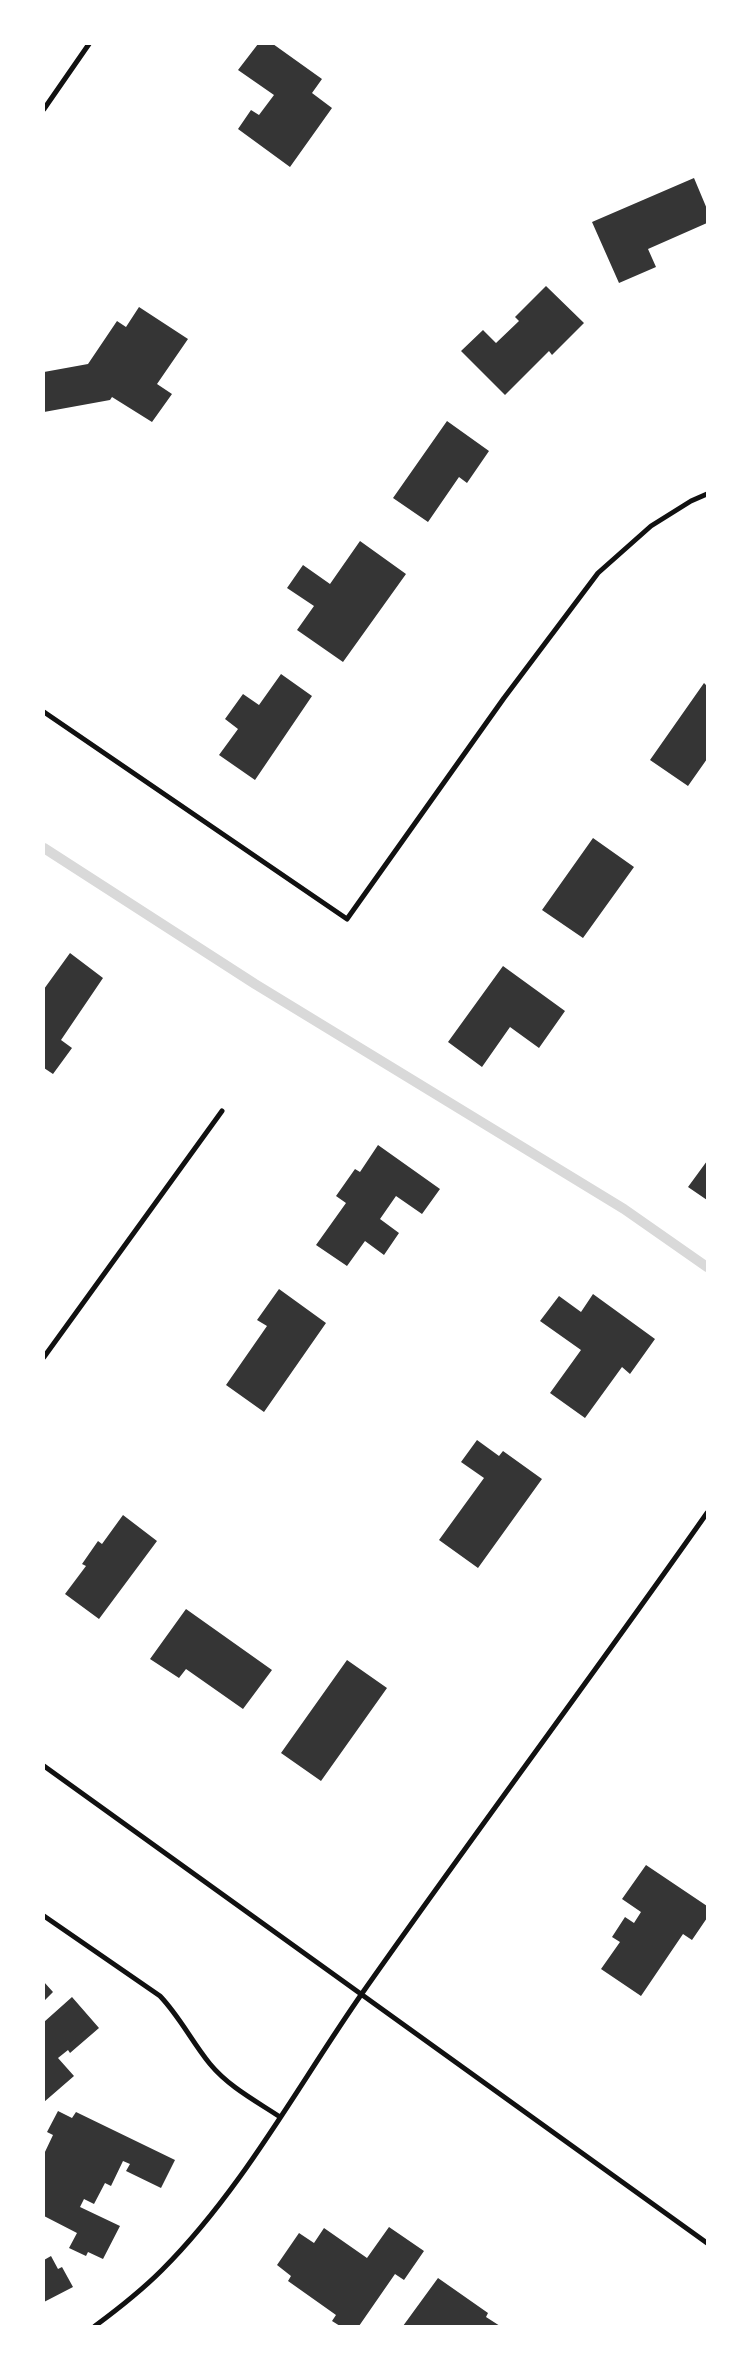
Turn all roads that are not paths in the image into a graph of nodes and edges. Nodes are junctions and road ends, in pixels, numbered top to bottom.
1 (89, 44) edge
2 (44, 109) edge
3 (707, 494) edge
4 (44, 712) edge
5 (222, 1111) dead end
6 (44, 1357) edge
7 (707, 1513) edge
8 (44, 1766) edge
9 (44, 1916) edge
10 (362, 1994) junction
11 (280, 2117) junction
12 (707, 2243) edge
13 (95, 2326) edge

1 - 2 street
3 - 4 street
5 - 6 street
7 - 10 street
8 - 10 street
9 - 11 street
10 - 11 street
10 - 12 street
11 - 13 street

